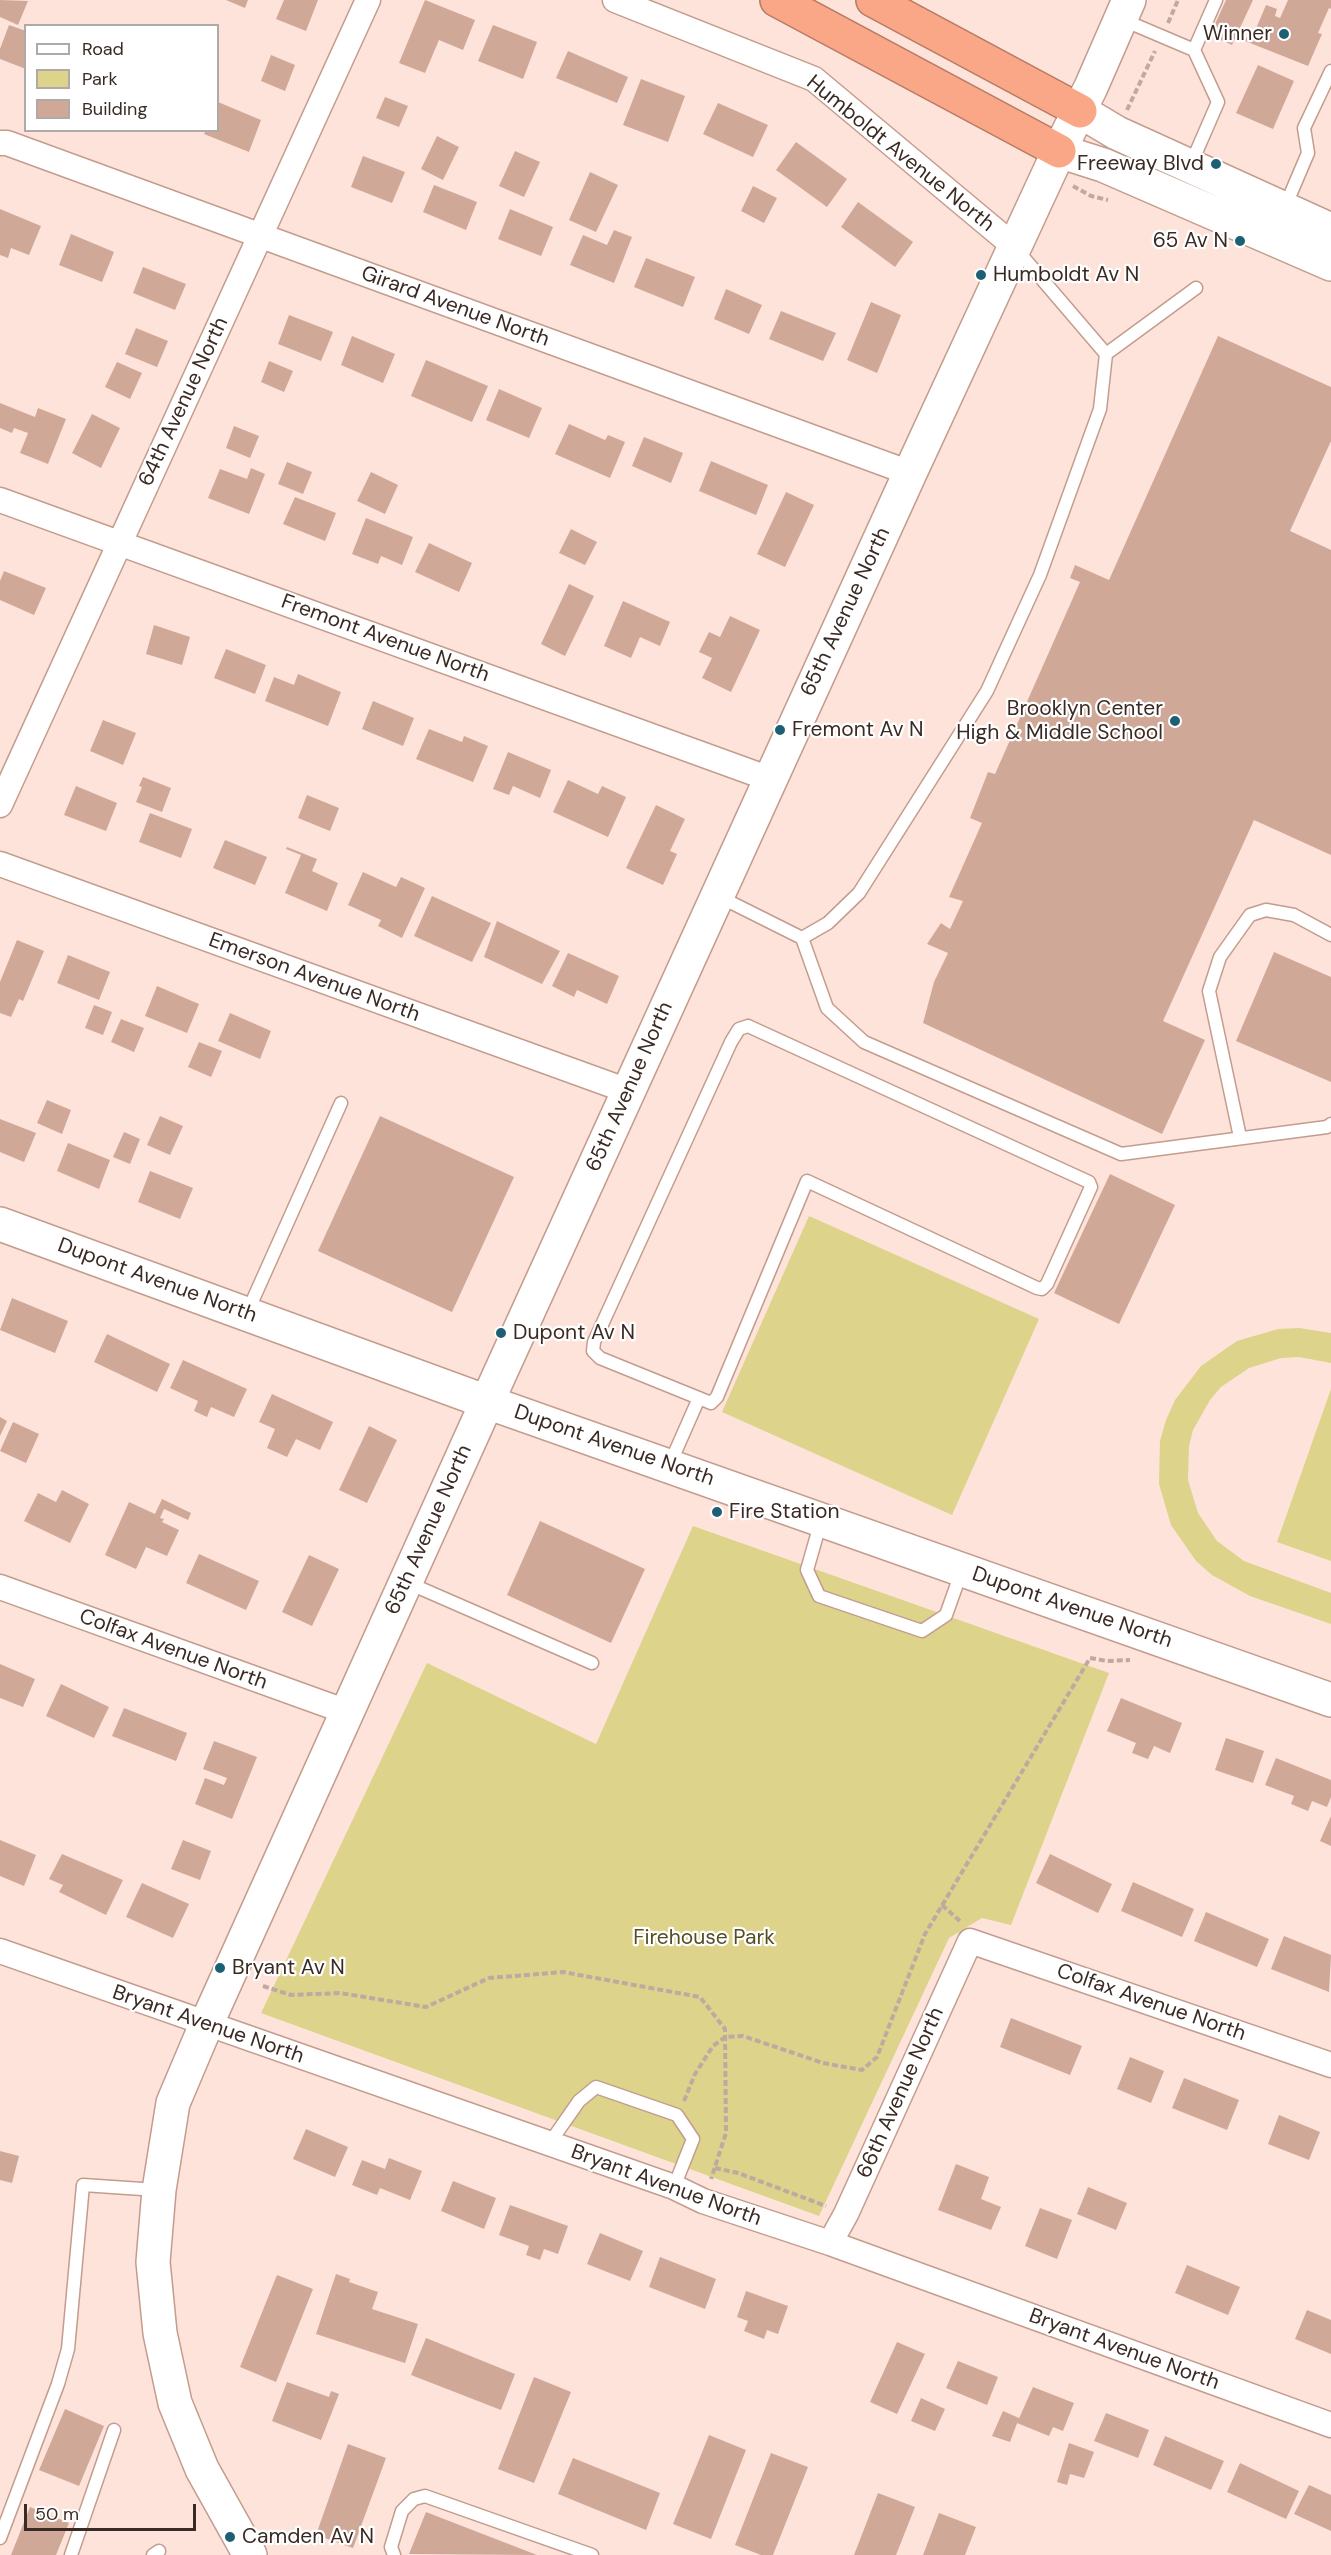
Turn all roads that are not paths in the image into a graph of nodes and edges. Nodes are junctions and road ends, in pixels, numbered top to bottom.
1 (368, 0) edge
2 (615, 0) edge
3 (777, 0) edge
4 (873, 0) edge
5 (1216, 0) edge
6 (1125, 9) edge
7 (1194, 50) junction
8 (1331, 71) edge
9 (1080, 111) junction
10 (0, 144) edge
11 (1059, 152) junction
12 (1189, 166) junction
13 (1278, 225) junction
14 (260, 235) junction
15 (1015, 247) junction
16 (1327, 251) edge
17 (1196, 288) dead end
18 (1106, 354) junction
19 (910, 473) junction
20 (0, 500) edge
21 (120, 543) junction
22 (770, 779) junction
23 (0, 805) edge
24 (0, 864) edge
25 (717, 895) junction
26 (1331, 935) edge
27 (802, 938) junction
28 (628, 1091) junction
29 (341, 1103) dead end
30 (1331, 1124) edge
31 (1240, 1137) junction
32 (0, 1224) edge
33 (247, 1314) junction
34 (699, 1398) junction
35 (487, 1402) junction
36 (669, 1466) junction
37 (821, 1520) junction
38 (963, 1570) junction
39 (405, 1582) junction
40 (0, 1587) edge
41 (592, 1663) dead end
42 (1331, 1700) edge
43 (347, 1712) junction
44 (970, 1941) joint
45 (0, 1951) edge
46 (206, 2025) junction
47 (1331, 2065) edge
48 (549, 2144) junction
49 (674, 2187) junction
50 (159, 2190) junction
51 (830, 2243) junction
52 (1331, 2425) edge
53 (114, 2430) dead end
54 (0, 2538) edge
55 (71, 2555) edge
56 (250, 2555) edge
57 (394, 2555) edge
58 (592, 2555) edge

1 - 14 street, 64th Avenue North
2 - 15 street, Humboldt Avenue North
3 - 11 highway
4 - 9 highway
5 - 7 lane
6 - 7 lane
6 - 9 street, 65th Avenue North
7 - 12 lane
8 - 13 lane
9 - 11 street, 65th Avenue North
9 - 12 street
10 - 14 street, Girard Avenue North
11 - 13 street
11 - 15 street, 65th Avenue North
12 - 13 street
13 - 16 street
14 - 19 street, Girard Avenue North
14 - 21 street, 64th Avenue North
15 - 18 lane
15 - 19 street, 65th Avenue North
17 - 18 lane
18 - 27 lane
19 - 22 street, 65th Avenue North
20 - 21 street, Fremont Avenue North
21 - 22 street, Fremont Avenue North
21 - 23 street, 64th Avenue North
22 - 25 street, 65th Avenue North
24 - 28 street, Emerson Avenue North
25 - 27 lane
25 - 28 street, 65th Avenue North
26 - 31 lane
27 - 31 lane
28 - 35 street, 65th Avenue North
29 - 33 lane
30 - 31 lane
32 - 33 street, Dupont Avenue North
33 - 35 street, Dupont Avenue North
34 - 34 lane
34 - 36 lane
35 - 36 street, Dupont Avenue North
35 - 39 street, 65th Avenue North
36 - 37 street, Dupont Avenue North
37 - 38 street, Dupont Avenue North
37 - 38 lane
38 - 42 street, Dupont Avenue North
39 - 41 lane
39 - 43 street, 65th Avenue North
40 - 43 street, Colfax Avenue North
43 - 46 street, 65th Avenue North
44 - 47 street, Colfax Avenue North
44 - 51 street, 66th Avenue North
45 - 46 street, Bryant Avenue North
46 - 48 street, Bryant Avenue North
46 - 50 street
48 - 49 street, Bryant Avenue North
48 - 49 lane
49 - 51 street, Bryant Avenue North
50 - 54 lane
50 - 56 street
51 - 52 street, Bryant Avenue North
53 - 55 lane
57 - 58 lane

